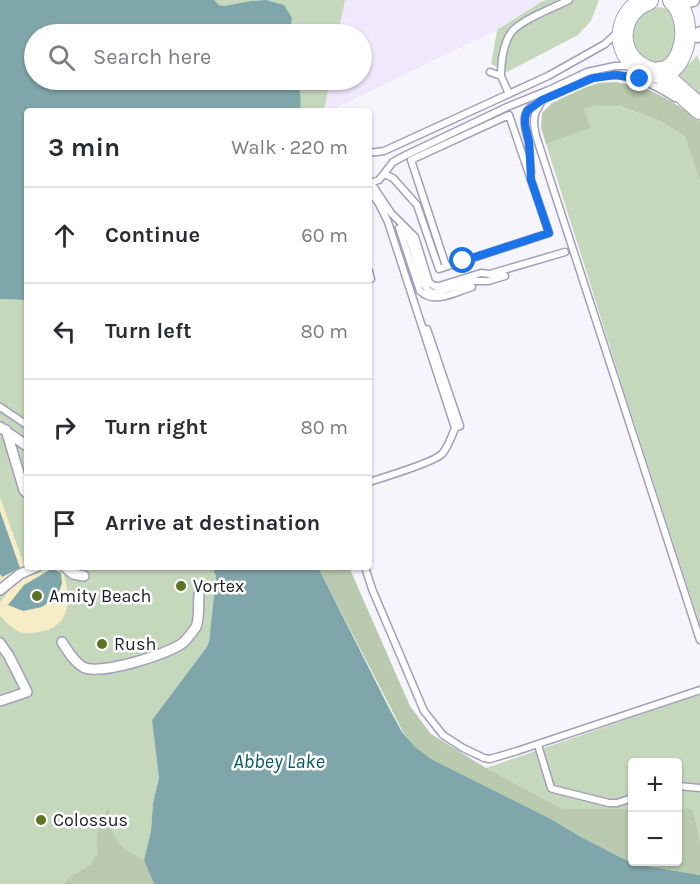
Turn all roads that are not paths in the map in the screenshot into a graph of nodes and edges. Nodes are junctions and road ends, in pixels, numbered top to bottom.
1 (569, 0) edge
2 (648, 0) edge
3 (681, 1) edge
4 (624, 16) edge
5 (699, 40) edge
6 (639, 66) junction
7 (490, 72) dead end
8 (659, 72) junction
9 (501, 76) junction
10 (549, 90) junction
11 (509, 94) junction
12 (542, 100) junction
13 (679, 102) dead end
14 (700, 109) edge
15 (372, 153) edge
16 (384, 174) junction
17 (531, 180) junction
18 (372, 184) edge
19 (372, 188) edge
20 (372, 189) edge
21 (389, 211) junction
22 (392, 221) junction
23 (565, 252) dead end
24 (446, 266) junction
25 (504, 276) dead end
26 (472, 287) dead end
27 (0, 406) edge
28 (24, 423) edge
29 (3, 429) edge
30 (24, 444) edge
31 (372, 481) edge
32 (24, 490) edge
33 (29, 570) edge
34 (68, 570) edge
35 (365, 570) edge
36 (84, 576) dead end
37 (0, 590) edge
38 (199, 595) dead end
39 (700, 640) edge
40 (62, 642) dead end
41 (0, 643) edge
42 (700, 690) edge
43 (0, 701) edge
44 (538, 745) junction
45 (682, 786) edge
46 (700, 788) edge
47 (628, 799) edge

1 - 9 lane
2 - 4 main road
3 - 5 main road
4 - 6 main road
4 - 11 lane
5 - 8 main road
6 - 8 main road
6 - 10 lane
7 - 9 lane
8 - 14 main road
9 - 11 lane
10 - 12 lane
10 - 16 lane
11 - 15 lane
12 - 13 lane
12 - 17 lane
12 - 39 lane
16 - 18 lane
16 - 24 lane
17 - 24 lane
17 - 24 lane
19 - 21 lane
20 - 22 lane
21 - 22 lane
21 - 23 lane
22 - 25 lane
22 - 26 lane
22 - 31 lane
27 - 28 lane
29 - 30 street
29 - 32 street
33 - 37 street
34 - 36 street
35 - 44 lane
38 - 40 street
41 - 43 street
42 - 44 lane
44 - 47 lane
45 - 46 lane

